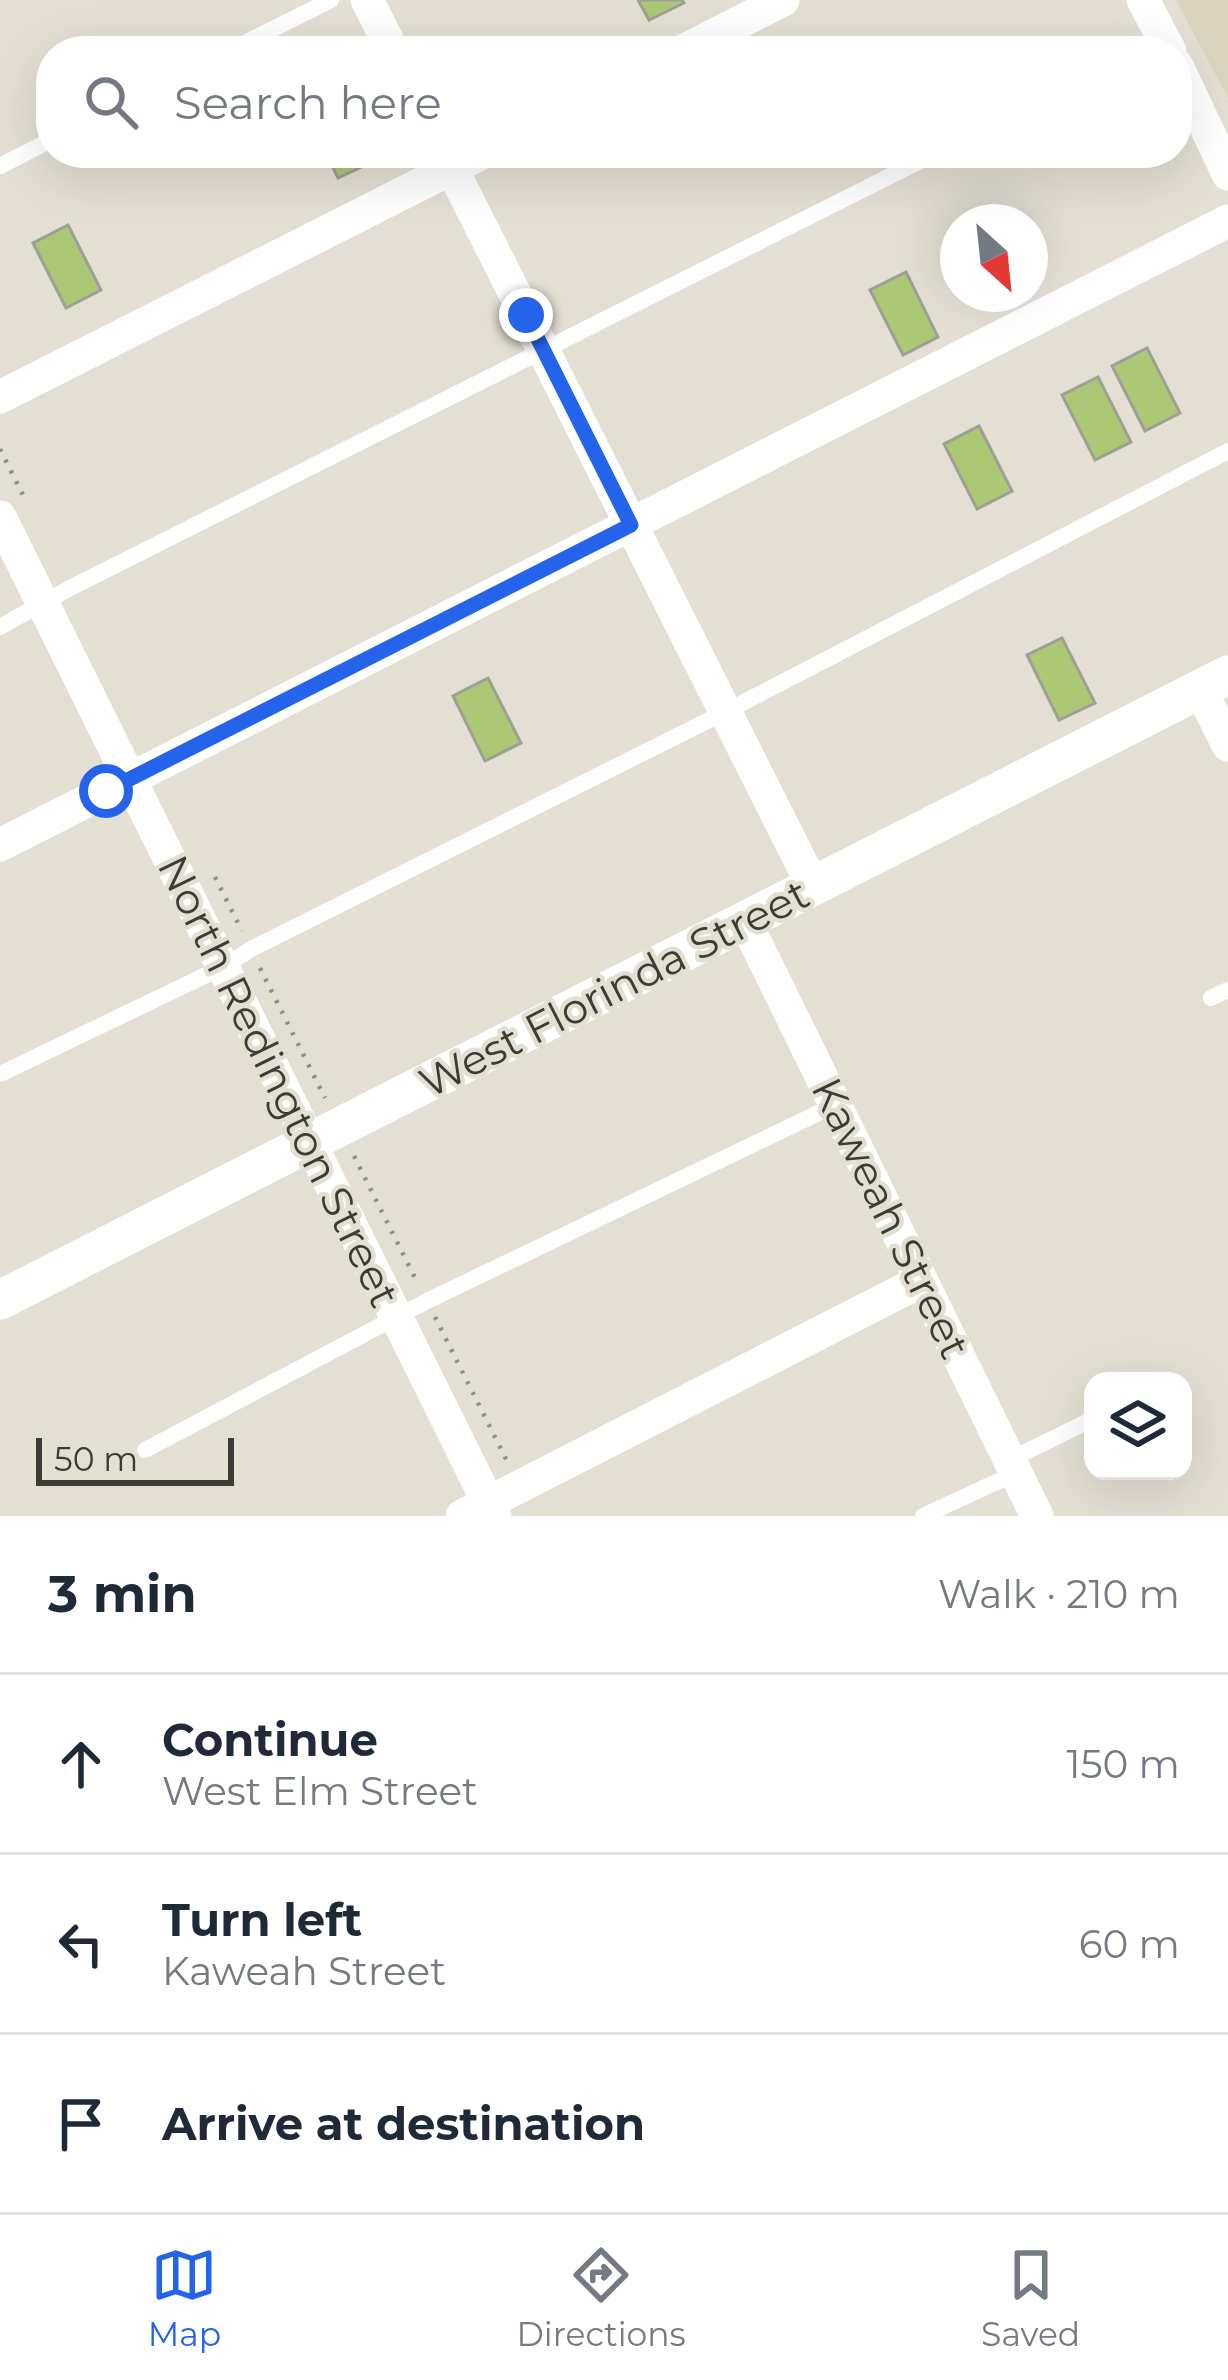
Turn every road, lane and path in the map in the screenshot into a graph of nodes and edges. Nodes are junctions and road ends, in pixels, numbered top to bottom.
1 (331, 0) edge
2 (367, 0) edge
3 (783, 0) edge
4 (1142, 0) edge
5 (259, 36) edge
6 (385, 36) edge
7 (712, 36) edge
8 (1156, 36) edge
9 (1192, 107) edge
10 (36, 148) edge
11 (0, 166) edge
12 (440, 168) edge
13 (463, 168) edge
14 (906, 168) edge
15 (1228, 174) edge
16 (1228, 221) edge
17 (544, 352) junction
18 (0, 397) edge
19 (0, 449) edge
20 (1228, 452) edge
21 (15, 513) edge
22 (631, 525) junction
23 (42, 602) junction
24 (0, 627) edge
25 (1214, 682) edge
26 (725, 712) junction
27 (1228, 745) edge
28 (130, 779) junction
29 (0, 845) edge
30 (210, 867) dead end
31 (813, 886) junction
32 (745, 921) junction
33 (237, 958) junction
34 (0, 1074) edge
35 (836, 1105) junction
36 (325, 1135) junction
37 (921, 1281) junction
38 (0, 1300) edge
39 (427, 1301) junction
40 (396, 1318) junction
41 (1084, 1424) edge
42 (145, 1450) dead end
43 (1012, 1466) junction
44 (520, 1487) junction
45 (482, 1512) edge
46 (923, 1516) edge
47 (1037, 1516) edge

1 - 5 lane
2 - 6 street
3 - 7 street
4 - 8 street
9 - 15 street
10 - 11 lane
12 - 18 street
13 - 17 street
14 - 17 lane
16 - 22 street
17 - 22 street
17 - 23 lane
19 - 21 path
20 - 26 lane
21 - 23 street, North Redington Street
22 - 26 street
22 - 28 street
23 - 24 lane
23 - 28 street, North Redington Street
25 - 27 street
25 - 31 street, West Florinda Street
26 - 31 street
26 - 33 lane
28 - 29 street
28 - 33 street, North Redington Street
30 - 33 path
31 - 32 street, West Florinda Street
32 - 35 street, Kaweah Street
32 - 36 street, West Florinda Street
33 - 34 lane
33 - 36 street, North Redington Street
33 - 36 path
35 - 37 street, Kaweah Street
35 - 39 lane
36 - 38 street, West Florinda Street
36 - 39 path
36 - 40 street, North Redington Street
37 - 43 street, Kaweah Street
37 - 44 street
39 - 40 lane
39 - 44 path
40 - 42 lane
40 - 45 street, North Redington Street
41 - 43 lane
43 - 46 lane
43 - 47 street, Kaweah Street
44 - 45 street

